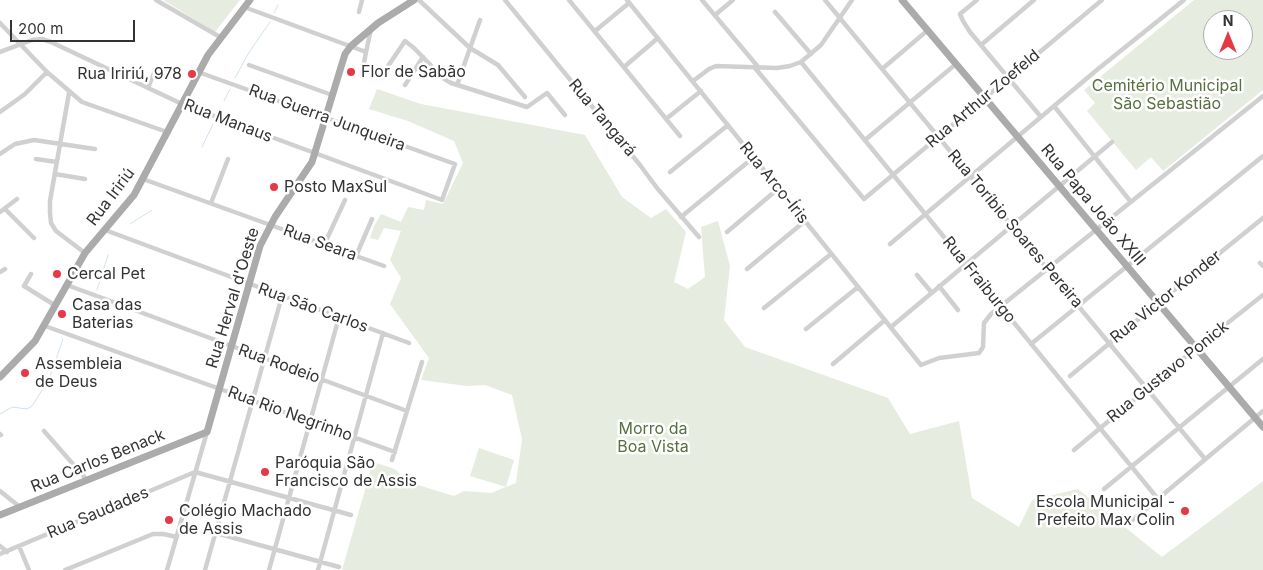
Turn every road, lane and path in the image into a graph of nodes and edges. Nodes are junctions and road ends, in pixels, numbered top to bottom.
1 (156, 0) edge
2 (250, 0) edge
3 (414, 0) edge
4 (418, 0) edge
5 (506, 0) edge
6 (569, 0) edge
7 (702, 0) edge
8 (733, 0) edge
9 (825, 0) edge
10 (852, 0) edge
11 (902, 0) edge
12 (977, 0) edge
13 (1034, 0) edge
14 (1102, 0) edge
15 (1184, 0) edge
16 (361, 1) edge
17 (628, 1) edge
18 (244, 7) junction
19 (359, 12) dead end
20 (775, 12) dead end
21 (715, 15) junction
22 (840, 18) junction
23 (480, 20) dead end
24 (0, 23) edge
25 (371, 29) junction
26 (928, 30) junction
27 (595, 31) junction
28 (220, 37) junction
29 (658, 38) junction
30 (18, 44) junction
31 (981, 45) junction
32 (351, 46) junction
33 (470, 48) junction
34 (0, 52) edge
35 (366, 52) junction
36 (811, 54) junction
37 (424, 57) junction
38 (801, 62) junction
39 (956, 64) junction
40 (249, 65) dead end
41 (624, 67) junction
42 (156, 68) dead end
43 (757, 68) junction
44 (882, 69) junction
45 (46, 72) junction
46 (198, 72) junction
47 (1009, 78) junction
48 (693, 81) junction
49 (405, 85) dead end
50 (457, 85) junction
51 (148, 88) junction
52 (700, 91) junction
53 (69, 93) junction
54 (332, 95) junction
55 (1263, 96) edge
56 (525, 97) dead end
57 (985, 98) junction
58 (910, 103) junction
59 (182, 104) junction
60 (1054, 106) junction
61 (0, 112) edge
62 (566, 115) dead end
63 (326, 117) junction
64 (1041, 117) junction
65 (666, 119) junction
66 (728, 125) junction
67 (167, 132) junction
68 (680, 136) dead end
69 (938, 136) junction
70 (1018, 136) junction
71 (865, 140) junction
72 (1112, 142) dead end
73 (60, 143) junction
74 (95, 149) dead end
75 (0, 154) edge
76 (316, 154) junction
77 (1095, 156) junction
78 (1263, 156) edge
79 (754, 157) junction
80 (36, 159) dead end
81 (228, 159) dead end
82 (57, 162) junction
83 (670, 172) dead end
84 (55, 174) junction
85 (893, 175) junction
86 (971, 176) junction
87 (85, 179) dead end
88 (143, 179) junction
89 (1059, 186) junction
90 (779, 188) junction
91 (18, 199) dead end
92 (345, 200) dead end
93 (442, 200) joint
94 (1131, 202) junction
95 (211, 204) junction
96 (2, 210) edge
97 (925, 214) junction
98 (681, 217) junction
99 (372, 218) dead end
100 (1263, 218) edge
101 (805, 221) junction
102 (270, 225) junction
103 (1012, 225) junction
104 (104, 230) junction
105 (1096, 230) junction
106 (727, 232) dead end
107 (699, 237) dead end
108 (34, 238) dead end
109 (890, 244) dead end
110 (324, 245) junction
111 (84, 253) junction
112 (831, 254) junction
113 (356, 256) junction
114 (966, 264) junction
115 (384, 266) dead end
116 (1126, 266) junction
117 (747, 268) dead end
118 (1048, 269) junction
119 (31, 274) dead end
120 (917, 275) dead end
121 (249, 284) junction
122 (66, 285) junction
123 (939, 286) junction
124 (858, 287) junction
125 (932, 293) junction
126 (1263, 295) edge
127 (282, 296) junction
128 (1158, 302) junction
129 (1078, 305) junction
130 (56, 306) junction
131 (1001, 306) junction
132 (764, 308) dead end
133 (958, 310) dead end
134 (339, 317) junction
135 (885, 320) junction
136 (45, 326) junction
137 (890, 327) junction
138 (806, 329) dead end
139 (384, 334) junction
140 (410, 343) dead end
141 (1110, 343) junction
142 (1031, 344) junction
143 (231, 346) junction
144 (1196, 348) junction
145 (264, 358) junction
146 (1263, 359) edge
147 (422, 362) dead end
148 (833, 364) dead end
149 (1070, 376) dead end
150 (0, 377) edge
151 (322, 380) junction
152 (1228, 386) junction
153 (219, 389) junction
154 (1147, 389) junction
155 (366, 396) junction
156 (253, 401) junction
157 (1263, 411) edge
158 (407, 412) junction
159 (1255, 418) junction
160 (310, 422) junction
161 (1179, 427) junction
162 (1100, 428) junction
163 (1263, 428) edge
164 (44, 431) dead end
165 (207, 432) junction
166 (355, 437) junction
167 (1074, 450) dead end
168 (395, 452) junction
169 (1205, 459) junction
170 (392, 460) dead end
171 (1131, 466) junction
172 (195, 472) junction
173 (87, 480) junction
174 (230, 482) junction
175 (1104, 489) dead end
176 (0, 491) edge
177 (289, 498) junction
178 (1158, 499) junction
179 (20, 507) junction
180 (334, 511) junction
181 (0, 515) edge
182 (351, 515) dead end
183 (1129, 523) dead end
184 (216, 532) junction
185 (177, 537) junction
186 (0, 546) edge
187 (19, 546) junction
188 (275, 549) junction
189 (7, 552) junction
190 (0, 554) edge
191 (320, 562) junction
192 (339, 567) dead end
193 (28, 570) edge
194 (64, 570) edge
195 (167, 570) edge
196 (205, 570) edge
197 (269, 570) edge
198 (318, 570) edge

1 - 28 street
2 - 18 main road, Rua Iririú
3 - 25 main road
4 - 33 street
5 - 98 street, Rua Tangará
6 - 27 street
7 - 21 street
8 - 21 street
9 - 22 street, Rua Toríbio Soares Pereira
10 - 22 street
11 - 26 main road, Rua Papa João XXIII
12 - 31 street
13 - 31 street
14 - 47 street, Rua Arthur Zoefeld
15 - 60 street
16 - 19 street
17 - 27 street
17 - 29 street, Rua Arco-Íris
18 - 28 main road, Rua Iririú
18 - 32 street
20 - 36 street
21 - 43 street
22 - 36 street
22 - 44 street, Rua Toríbio Soares Pereira
23 - 33 street
24 - 30 street
25 - 32 main road
25 - 35 street
26 - 39 main road, Rua Papa João XXIII
26 - 44 street
27 - 41 street
28 - 46 main road, Rua Iririú
29 - 41 street
29 - 48 street, Rua Arco-Íris
30 - 34 street, Rua Manaus
30 - 45 street
30 - 51 street, Rua Manaus
31 - 47 street
32 - 35 street
32 - 54 main road, Rua Herval d'Oeste
33 - 50 street
33 - 56 street
35 - 37 street
36 - 38 street
37 - 49 street
37 - 50 street
38 - 43 street
38 - 71 street, Rua Fraiburgo
39 - 57 main road, Rua Papa João XXIII
39 - 58 street
40 - 54 street
41 - 65 street
42 - 51 street
43 - 48 street
43 - 85 street, Rua Arthur Zoefeld
44 - 58 street, Rua Toríbio Soares Pereira
45 - 53 street
45 - 61 street
46 - 59 main road, Rua Iririú
46 - 63 street, Rua Guerra Junqueira
47 - 57 street, Rua Arthur Zoefeld
47 - 64 street
48 - 52 street, Rua Arco-Íris
50 - 62 street
51 - 59 street, Rua Manaus
52 - 65 street
52 - 66 street, Rua Arco-Íris
53 - 67 street
53 - 73 street
54 - 63 main road, Rua Herval d'Oeste
55 - 94 street
57 - 69 street, Rua Arthur Zoefeld
57 - 70 main road, Rua Papa João XXIII
58 - 69 street, Rua Toríbio Soares Pereira
58 - 71 street
59 - 67 main road, Rua Iririú
59 - 76 street, Rua Manaus
60 - 64 street
60 - 77 street
63 - 76 main road, Rua Herval d'Oeste
63 - 93 street, Rua Guerra Junqueira
64 - 70 street
65 - 68 street
66 - 79 street, Rua Arco-Íris
66 - 83 street
67 - 88 main road, Rua Iririú
69 - 85 street, Rua Arthur Zoefeld
69 - 86 street, Rua Toríbio Soares Pereira
70 - 86 street
70 - 89 main road, Rua Papa João XXIII
71 - 85 street, Rua Fraiburgo
72 - 77 street
73 - 74 street
73 - 75 street
73 - 82 street
76 - 93 street, Rua Manaus
76 - 102 main road, Rua Herval d'Oeste
77 - 89 street
77 - 94 street
78 - 116 street
79 - 90 street, Rua Arco-Íris
79 - 98 street
80 - 82 street
81 - 95 street
82 - 84 street
84 - 87 street
84 - 111 street
85 - 97 street, Rua Fraiburgo
86 - 97 street
86 - 103 street, Rua Toríbio Soares Pereira
88 - 95 street, Rua Seara
88 - 104 main road, Rua Iririú
89 - 103 street
89 - 105 main road, Rua Papa João XXIII
90 - 101 street, Rua Arco-Íris
90 - 106 street
91 - 96 street
92 - 110 street
94 - 105 street
95 - 102 street, Rua Seara
96 - 108 street
97 - 109 street
97 - 114 street, Rua Fraiburgo
98 - 107 street, Rua Tangará
99 - 113 street
100 - 128 street, Rua Victor Konder
101 - 112 street, Rua Arco-Íris
101 - 117 street
102 - 110 street, Rua Seara
102 - 121 main road, Rua Herval d'Oeste
103 - 114 street
103 - 118 street, Rua Toríbio Soares Pereira
104 - 111 main road, Rua Iririú
104 - 121 street, Rua São Carlos
105 - 116 main road, Rua Papa João XXIII
105 - 118 street
110 - 113 street, Rua Seara
111 - 122 main road, Rua Iririú
112 - 124 street, Rua Arco-Íris
112 - 132 street
113 - 115 street, Rua Seara
114 - 123 street
114 - 131 street, Rua Fraiburgo
116 - 128 main road, Rua Papa João XXIII
116 - 129 street
118 - 129 street, Rua Toríbio Soares Pereira
118 - 131 street
119 - 130 street
120 - 125 street
121 - 127 street, Rua São Carlos
121 - 143 main road, Rua Herval d'Oeste
122 - 130 main road, Rua Iririú
122 - 143 street, Rua Rodeio
123 - 125 street
123 - 133 street
124 - 135 street, Rua Arco-Íris
124 - 138 street
125 - 137 street
126 - 144 street, Rua Gustavo Ponick
127 - 134 street, Rua São Carlos
127 - 145 street
128 - 141 street, Rua Victor Konder
128 - 144 main road, Rua Papa João XXIII
129 - 141 street, Rua Toríbio Soares Pereira
129 - 142 street
130 - 136 main road, Rua Iririú
131 - 137 street, Rua Arco-Íris
131 - 142 street, Rua Fraiburgo
134 - 139 street, Rua São Carlos
134 - 151 street
135 - 137 street, Rua Arco-Íris
135 - 148 street
136 - 150 main road, Rua Iririú
136 - 153 street, Rua Rio Negrinho
139 - 140 street, Rua São Carlos
139 - 155 street
141 - 149 street, Rua Victor Konder
141 - 154 street, Rua Toríbio Soares Pereira
142 - 162 street, Rua Fraiburgo
143 - 145 street, Rua Rodeio
143 - 153 main road, Rua Herval d'Oeste
144 - 152 main road, Rua Papa João XXIII
144 - 154 street, Rua Gustavo Ponick
145 - 151 street, Rua Rodeio
145 - 156 street
146 - 152 street
147 - 158 street
151 - 155 street, Rua Rodeio
151 - 160 street
152 - 159 main road, Rua Papa João XXIII
152 - 161 street
153 - 156 street, Rua Rio Negrinho
153 - 165 main road, Rua Herval d'Oeste
154 - 161 street, Rua Toríbio Soares Pereira
154 - 162 street, Rua Gustavo Ponick
155 - 158 street, Rua Rodeio
155 - 166 street
156 - 160 street, Rua Rio Negrinho
156 - 174 street
157 - 159 street
158 - 168 street
159 - 163 main road, Rua Papa João XXIII
159 - 169 street
160 - 166 street, Rua Rio Negrinho
160 - 177 street
161 - 169 street, Rua Toríbio Soares Pereira
161 - 171 street
162 - 167 street, Rua Gustavo Ponick
162 - 171 street, Rua Fraiburgo
164 - 173 street
165 - 172 street, Rua Herval d'Oeste
165 - 173 main road, Rua Carlos Benack
166 - 168 street, Rua Rio Negrinho
166 - 180 street
168 - 170 street
169 - 178 street
171 - 175 street
171 - 178 street, Rua Fraiburgo
172 - 174 street
172 - 185 street, Rua Herval d'Oeste
172 - 187 street, Rua Saudades
173 - 179 main road, Rua Carlos Benack
174 - 177 street
174 - 184 street
176 - 179 street
177 - 180 street
177 - 188 street
178 - 183 street
179 - 181 main road, Rua Carlos Benack
180 - 182 street
180 - 191 street
184 - 188 street
184 - 196 street
185 - 194 street
185 - 195 street, Rua Herval d'Oeste
186 - 189 street
187 - 189 street, Rua Saudades
187 - 193 street
188 - 191 street
188 - 197 street
189 - 190 street, Rua Saudades
191 - 192 street
191 - 198 street

